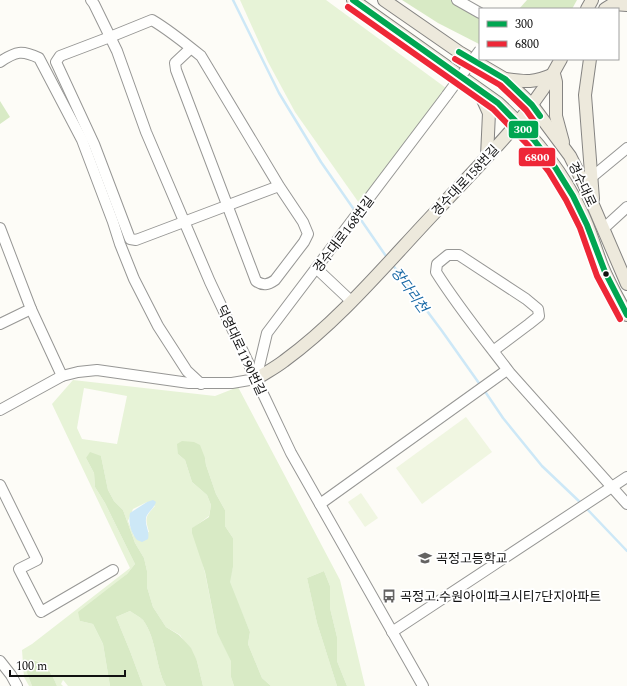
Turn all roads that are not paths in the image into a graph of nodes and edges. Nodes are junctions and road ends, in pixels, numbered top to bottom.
1 (91, 0) edge
2 (353, 0) edge
3 (384, 0) edge
4 (457, 0) edge
5 (627, 6) edge
6 (607, 8) edge
7 (479, 12) edge
8 (110, 37) junction
9 (191, 48) junction
10 (479, 51) edge
11 (561, 60) edge
12 (590, 60) edge
13 (0, 62) edge
14 (554, 74) junction
15 (505, 79) junction
16 (479, 90) junction
17 (532, 105) junction
18 (519, 122) junction
19 (627, 148) edge
20 (565, 150) junction
21 (487, 156) junction
22 (592, 177) junction
23 (279, 186) junction
24 (227, 205) junction
25 (593, 206) junction
26 (626, 212) edge
27 (184, 221) junction
28 (0, 228) edge
29 (603, 229) junction
30 (316, 268) junction
31 (627, 284) edge
32 (352, 301) junction
33 (31, 309) junction
34 (627, 315) edge
35 (0, 324) edge
36 (493, 351) junction
37 (507, 370) junction
38 (62, 376) junction
39 (256, 379) junction
40 (201, 384) junction
41 (0, 410) edge
42 (627, 477) edge
43 (0, 485) edge
44 (612, 487) junction
45 (320, 504) junction
46 (627, 504) edge
47 (113, 570) dead end
48 (392, 632) junction
49 (0, 661) edge
50 (17, 686) edge
51 (424, 686) edge

1 - 8 street, 덕영대로1190번길
2 - 16 main road, 경수대로
3 - 15 main road, 경수대로
4 - 7 street
5 - 6 main road
8 - 9 street
8 - 27 street, 덕영대로1190번길
8 - 27 street
9 - 23 street
9 - 24 street
10 - 30 street, 경수대로168번길, bridge
11 - 14 main road, 경수대로158번길
12 - 22 main road
13 - 40 street
14 - 15 main road
14 - 17 main road, 경수대로158번길
14 - 20 main road
15 - 17 main road, 경수대로
16 - 18 main road, 경수대로
16 - 21 main road
17 - 18 main road, 경수대로158번길
17 - 20 main road, 경수대로
18 - 21 main road, 경수대로158번길
18 - 34 main road, 경수대로
19 - 22 street
20 - 25 main road, 경수대로
21 - 32 main road, 경수대로158번길
22 - 25 main road
23 - 24 street
23 - 24 street
24 - 27 street
25 - 29 main road, 경수대로
26 - 29 street
27 - 39 street, 덕영대로1190번길
28 - 33 street
29 - 31 main road, 경수대로
30 - 32 street
30 - 39 street, 경수대로168번길
32 - 39 main road
33 - 35 street
33 - 38 street
36 - 36 street
36 - 37 street
37 - 44 street
37 - 45 street
38 - 40 street
38 - 41 street
39 - 40 street
39 - 45 street, 덕영대로1190번길
42 - 44 street
43 - 47 street
44 - 46 street
44 - 48 street
45 - 48 street, 덕영대로1190번길
48 - 51 street, 덕영대로1190번길
49 - 50 street

